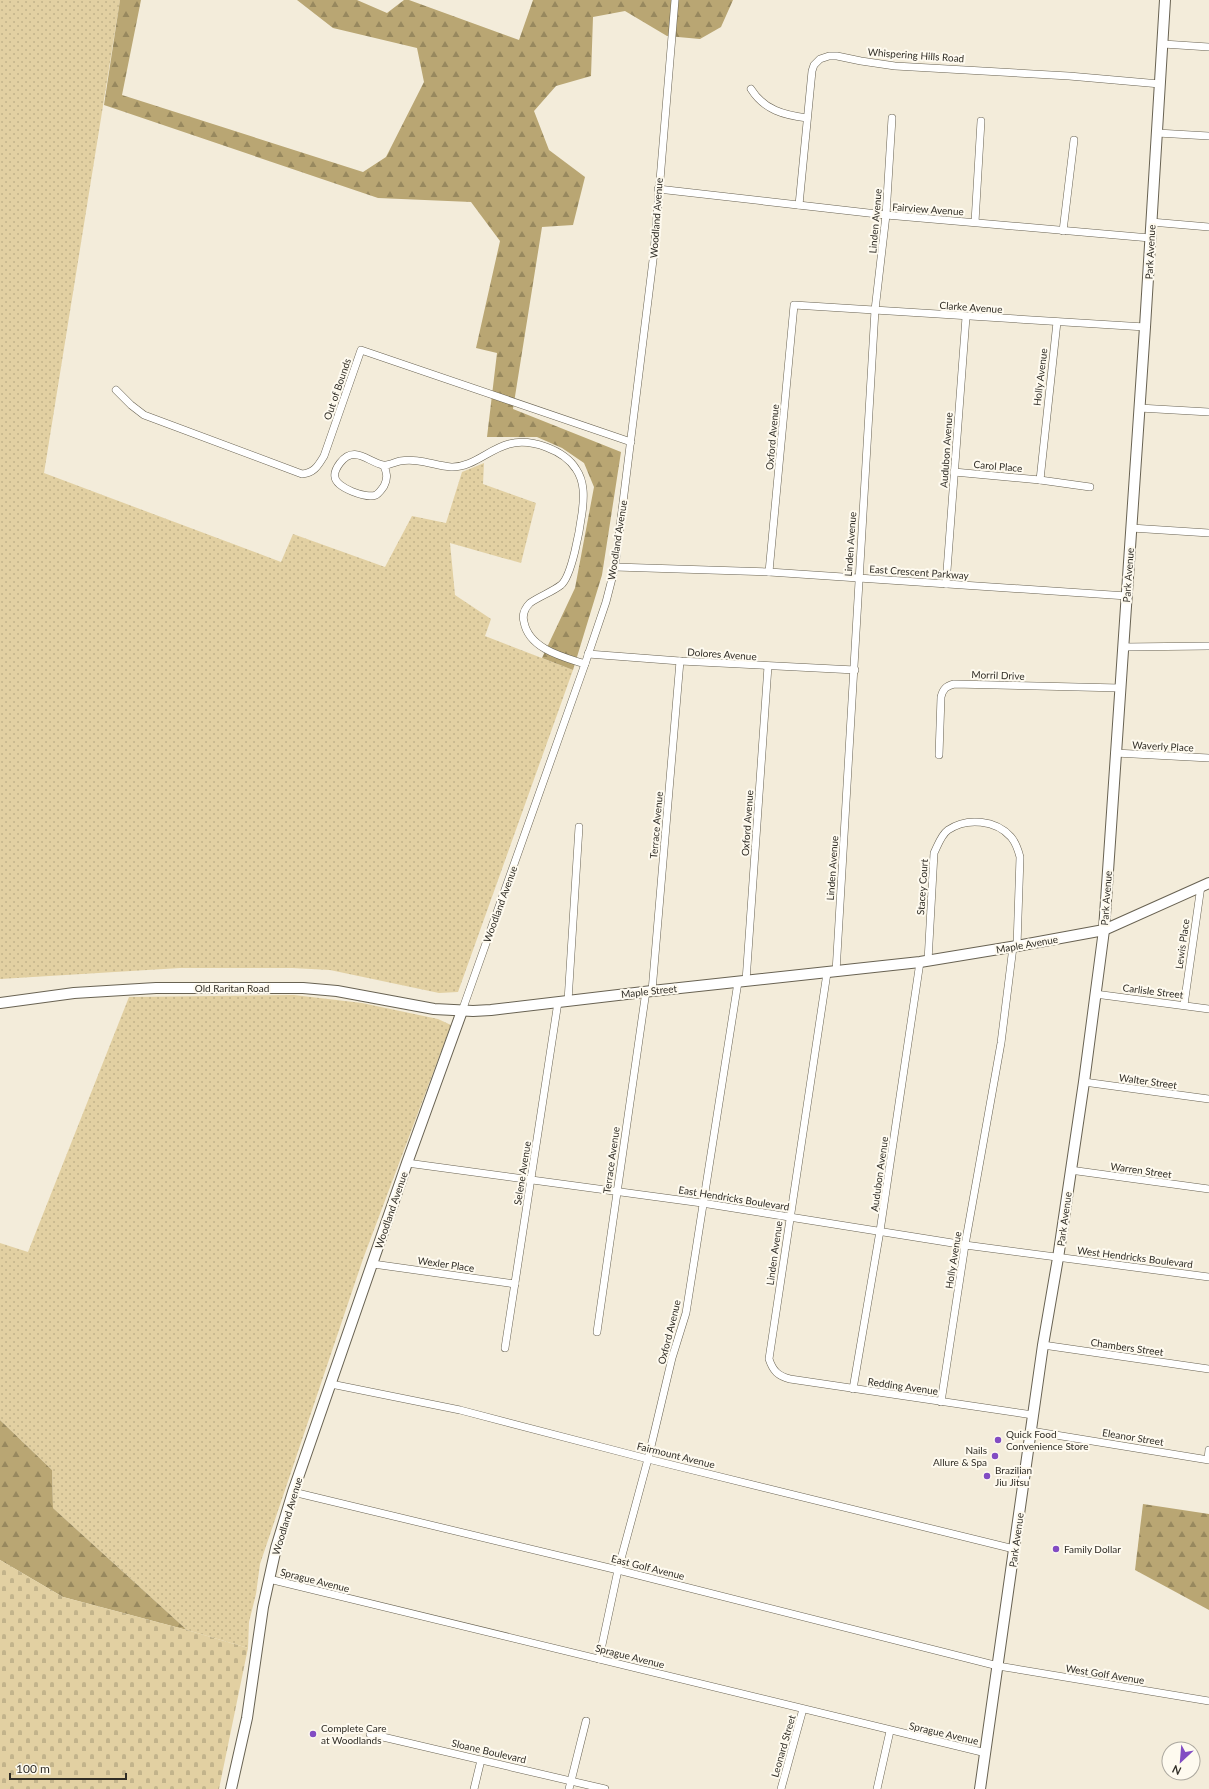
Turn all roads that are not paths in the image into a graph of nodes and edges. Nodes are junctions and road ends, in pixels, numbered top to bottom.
1 (675, 0) edge
2 (1165, 0) edge
3 (1163, 44) junction
4 (1209, 47) edge
5 (1160, 84) junction
6 (751, 89) dead end
7 (807, 118) junction
8 (892, 118) dead end
9 (981, 121) dead end
10 (1157, 133) junction
11 (1209, 136) edge
12 (1074, 140) dead end
13 (658, 189) junction
14 (799, 205) junction
15 (886, 215) junction
16 (975, 222) junction
17 (1151, 222) junction
18 (1209, 227) edge
19 (1063, 231) junction
20 (1150, 238) junction
21 (794, 305) joint
22 (875, 310) junction
23 (966, 317) junction
24 (1057, 322) junction
25 (1145, 327) junction
26 (116, 390) dead end
27 (1139, 408) junction
28 (1209, 412) edge
29 (630, 442) junction
30 (384, 466) junction
31 (954, 472) junction
32 (1040, 480) junction
33 (1090, 487) dead end
34 (1131, 528) junction
35 (1209, 533) edge
36 (615, 567) junction
37 (769, 572) junction
38 (858, 578) junction
39 (946, 584) junction
40 (1127, 596) junction
41 (1209, 646) edge
42 (1123, 647) junction
43 (588, 654) junction
44 (680, 661) junction
45 (585, 664) junction
46 (768, 666) junction
47 (855, 670) junction
48 (1120, 688) junction
49 (1115, 754) junction
50 (939, 755) dead end
51 (1209, 758) edge
52 (579, 828) dead end
53 (1205, 885) edge
54 (1104, 930) junction
55 (1015, 946) junction
56 (924, 962) junction
57 (832, 972) junction
58 (742, 981) junction
59 (649, 991) junction
60 (1095, 994) junction
61 (563, 1001) junction
62 (0, 1003) edge
63 (1184, 1005) junction
64 (1209, 1009) edge
65 (462, 1011) junction
66 (1084, 1082) junction
67 (1209, 1099) edge
68 (407, 1163) junction
69 (1070, 1170) junction
70 (531, 1181) junction
71 (1209, 1189) edge
72 (617, 1191) junction
73 (702, 1203) junction
74 (789, 1217) junction
75 (880, 1231) junction
76 (965, 1245) junction
77 (1058, 1258) junction
78 (373, 1264) junction
79 (1209, 1277) edge
80 (515, 1284) junction
81 (597, 1332) dead end
82 (1043, 1345) junction
83 (505, 1348) dead end
84 (774, 1369) joint
85 (1209, 1369) edge
86 (332, 1384) junction
87 (853, 1388) junction
88 (941, 1402) junction
89 (1033, 1415) junction
90 (1031, 1431) junction
91 (1209, 1450) edge
92 (648, 1459) junction
93 (1208, 1460) edge
94 (293, 1492) junction
95 (1014, 1549) junction
96 (618, 1570) junction
97 (269, 1579) junction
98 (599, 1659) junction
99 (998, 1666) junction
100 (1209, 1701) edge
101 (803, 1709) junction
102 (586, 1721) dead end
103 (890, 1731) junction
104 (370, 1734) dead end
105 (986, 1753) junction
106 (481, 1760) junction
107 (571, 1780) junction
108 (231, 1789) edge
109 (474, 1789) edge
110 (569, 1789) edge
111 (605, 1789) edge
112 (781, 1789) edge
113 (877, 1789) edge
114 (980, 1789) edge

1 - 13 street, Woodland Avenue
2 - 3 main road, Park Avenue
3 - 4 street
3 - 5 main road, Park Avenue
5 - 7 street, Whispering Hills Road
5 - 10 main road, Park Avenue
6 - 7 street
7 - 14 street, Whispering Hills Road
8 - 15 street, Linden Avenue
9 - 16 street
10 - 11 street
10 - 17 main road, Park Avenue
12 - 19 street
13 - 14 street, Fairview Avenue
13 - 29 street, Woodland Avenue
14 - 15 street, Fairview Avenue
15 - 16 street, Fairview Avenue
15 - 22 street, Linden Avenue
16 - 19 street, Fairview Avenue
17 - 18 street
17 - 20 main road, Park Avenue
19 - 20 street, Fairview Avenue
20 - 25 main road, Park Avenue
21 - 22 street, Clarke Avenue
21 - 37 street, Oxford Avenue
22 - 23 street, Clarke Avenue
22 - 38 street, Linden Avenue
23 - 24 street, Clarke Avenue
23 - 31 street, Audubon Avenue
24 - 25 street, Clarke Avenue
24 - 32 street, Holly Avenue
25 - 27 main road, Park Avenue
26 - 29 street, Out of Bounds
27 - 28 street
27 - 34 main road, Park Avenue
29 - 36 street, Woodland Avenue
30 - 30 street
30 - 45 street
31 - 32 street, Carol Place
31 - 39 street, Audubon Avenue
32 - 33 street, Carol Place
34 - 35 street
34 - 40 main road, Park Avenue
36 - 37 street, East Crescent Parkway
36 - 43 street, Woodland Avenue
37 - 38 street, East Crescent Parkway
38 - 39 street, East Crescent Parkway
38 - 47 street, Linden Avenue
39 - 40 street, East Crescent Parkway
40 - 42 main road, Park Avenue
41 - 42 street
42 - 48 main road, Park Avenue
43 - 44 street, Dolores Avenue
43 - 45 street, Woodland Avenue
44 - 46 street, Dolores Avenue
44 - 59 street, Terrace Avenue
45 - 65 street, Woodland Avenue
46 - 47 street, Dolores Avenue
46 - 58 street, Oxford Avenue
47 - 57 street, Linden Avenue
48 - 49 main road, Park Avenue
48 - 50 street, Morril Drive
49 - 51 street, Waverly Place
49 - 54 main road, Park Avenue
52 - 61 street, Selene Avenue
53 - 54 main road, Maple Avenue
53 - 63 street, Lewis Place
54 - 55 main road, Maple Avenue
54 - 60 main road, Park Avenue
55 - 56 main road, Maple Avenue
55 - 56 street, Stacey Court
55 - 76 street, Holly Avenue
56 - 57 main road, Maple Avenue
56 - 75 street, Audubon Avenue
57 - 58 main road, Maple Street
57 - 74 street, Linden Avenue
58 - 59 main road, Maple Street
58 - 73 street, Oxford Avenue
59 - 61 main road, Maple Street
59 - 72 street, Terrace Avenue
60 - 63 street, Carlisle Street
60 - 66 main road, Park Avenue
61 - 65 main road, Maple Street
61 - 70 street, Selene Avenue
62 - 65 main road, Old Raritan Road
63 - 64 street, Carlisle Street
65 - 68 main road, Woodland Avenue
66 - 67 street, Walter Street
66 - 69 main road, Park Avenue
68 - 70 street, East Hendricks Boulevard
68 - 78 main road, Woodland Avenue
69 - 71 street, Warren Street
69 - 77 main road, Park Avenue
70 - 72 street, East Hendricks Boulevard
70 - 80 street, Selene Avenue
72 - 73 street, East Hendricks Boulevard
72 - 81 street, Terrace Avenue
73 - 74 street, East Hendricks Boulevard
73 - 92 street, Oxford Avenue
74 - 75 street, East Hendricks Boulevard
74 - 84 street, Linden Avenue
75 - 76 street, East Hendricks Boulevard
75 - 87 street, Audubon Avenue
76 - 77 street, East Hendricks Boulevard
76 - 88 street, Holly Avenue
77 - 79 street, West Hendricks Boulevard
77 - 82 main road, Park Avenue
78 - 80 street, Wexler Place
78 - 86 main road, Woodland Avenue
80 - 83 street, Selene Avenue
82 - 85 street, Chambers Street
82 - 89 main road, Park Avenue
84 - 87 street, Redding Avenue
86 - 92 street, Fairmount Avenue
86 - 94 main road, Woodland Avenue
87 - 88 street, Redding Avenue
88 - 89 street, Redding Avenue
89 - 90 main road, Park Avenue
90 - 93 street, Eleanor Street
90 - 95 main road, Park Avenue
91 - 93 street
92 - 95 street, Fairmount Avenue
92 - 96 street, Oxford Avenue
94 - 96 street, East Golf Avenue
94 - 97 main road, Woodland Avenue
95 - 99 main road, Park Avenue
96 - 98 street, Oxford Avenue
96 - 99 street, East Golf Avenue
97 - 98 street, Sprague Avenue
97 - 108 main road, Woodland Avenue
98 - 101 street, Sprague Avenue
99 - 100 street, West Golf Avenue
99 - 105 main road, Park Avenue
101 - 103 street, Sprague Avenue
101 - 112 street, Leonard Street
102 - 107 street
103 - 105 street, Sprague Avenue
103 - 113 street
104 - 106 street, Sloane Boulevard
105 - 114 main road, Park Avenue
106 - 107 street, Sloane Boulevard
106 - 109 street
107 - 110 street
107 - 111 street, Sloane Boulevard

